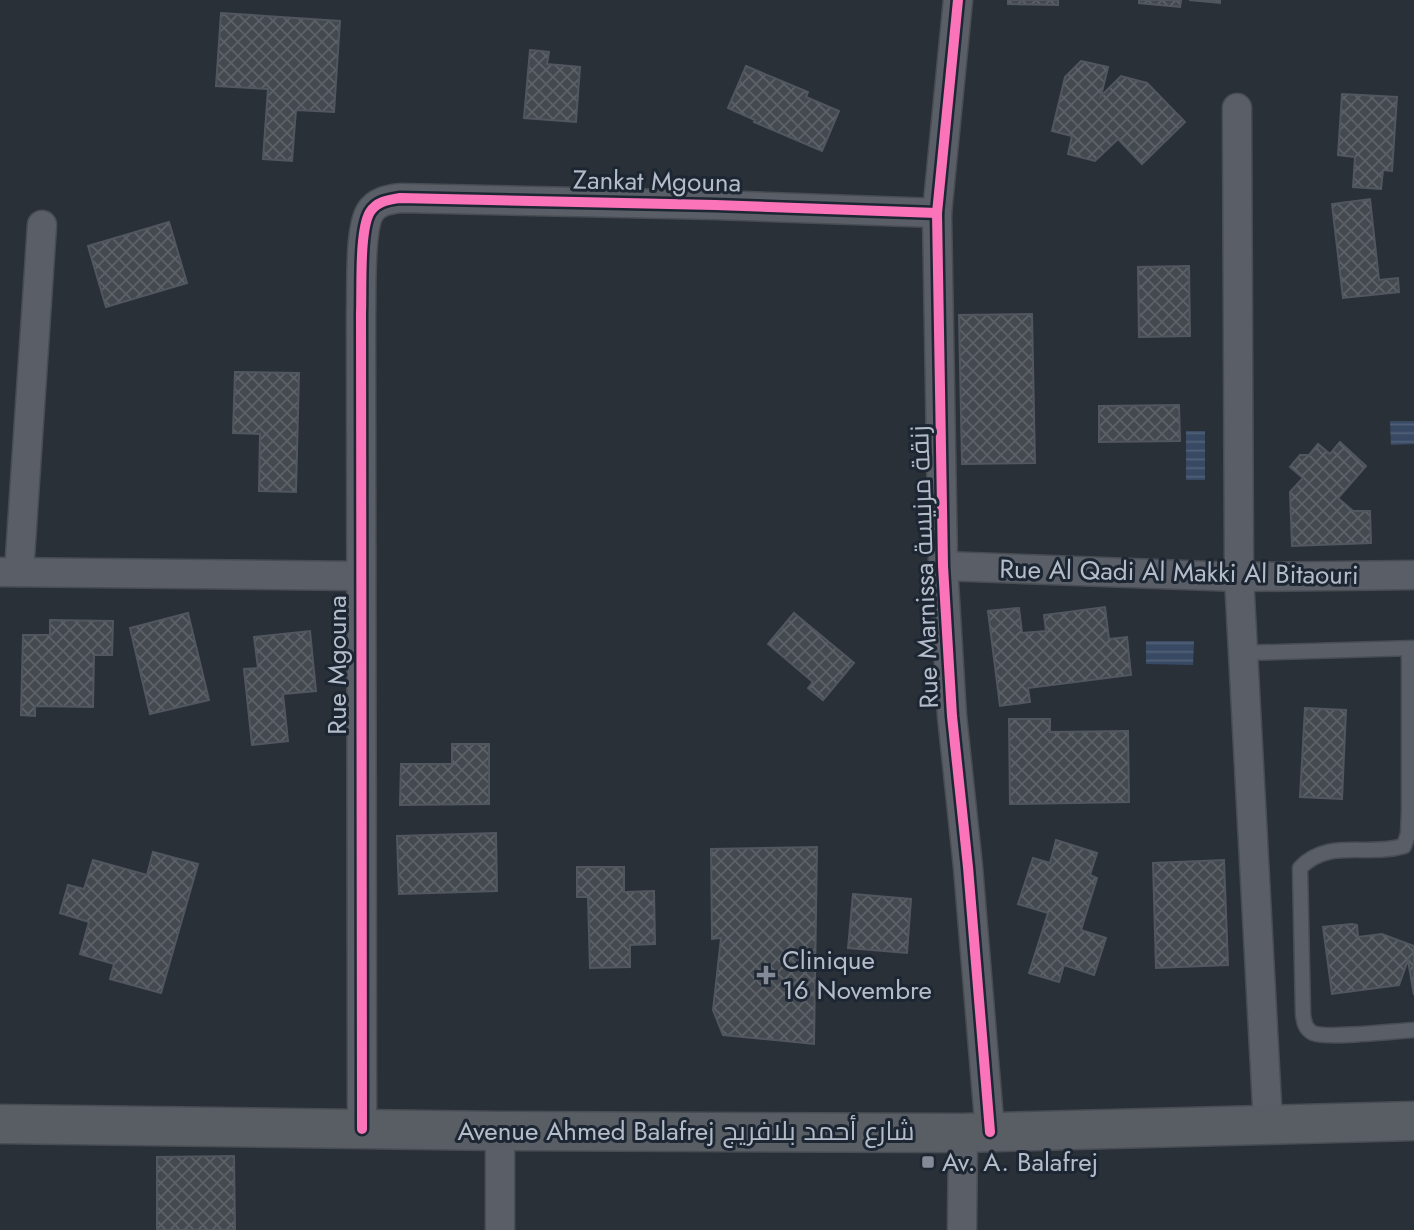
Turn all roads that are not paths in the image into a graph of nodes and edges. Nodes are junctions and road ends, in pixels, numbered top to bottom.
1 (958, 0) edge
2 (1237, 108) dead end
3 (377, 204) joint
4 (937, 213) junction
5 (42, 225) dead end
6 (943, 566) junction
7 (10, 572) edge
8 (1414, 575) edge
9 (360, 576) junction
10 (1239, 577) junction
11 (1411, 648) edge
12 (1242, 653) junction
13 (1412, 773) edge
14 (1414, 1030) edge
15 (1414, 1121) edge
16 (0, 1124) edge
17 (1268, 1124) junction
18 (362, 1129) junction
19 (500, 1131) junction
20 (976, 1133) junction
21 (500, 1230) edge
22 (962, 1230) edge

1 - 4 street, Rue Marnissa زنقة مرنيسة
2 - 10 street
3 - 4 street, Zankat Mgouna
3 - 9 street, Rue Mgouna
4 - 6 street, Rue Marnissa زنقة مرنيسة
5 - 7 street
6 - 10 street, Rue Al Qadi Al Makki Al Bitaouri
6 - 20 street, Rue Marnissa زنقة مرنيسة
7 - 9 street
8 - 10 street, Rue Al Qadi Al Makki Al Bitaouri
9 - 18 street, Rue Mgouna
10 - 12 street
11 - 12 lane
11 - 13 lane
12 - 17 street
13 - 14 lane
15 - 17 main road, Avenue Ahmed Balafrej شارع أحمد بلافريج
16 - 18 main road, Avenue Ahmed Balafrej شارع أحمد بلافريج
17 - 20 main road, Avenue Ahmed Balafrej شارع أحمد بلافريج
18 - 19 main road, Avenue Ahmed Balafrej شارع أحمد بلافريج
19 - 20 main road, Avenue Ahmed Balafrej شارع أحمد بلافريج
19 - 21 street
20 - 22 street, Rue Marnissa زنقة مرنيسة

